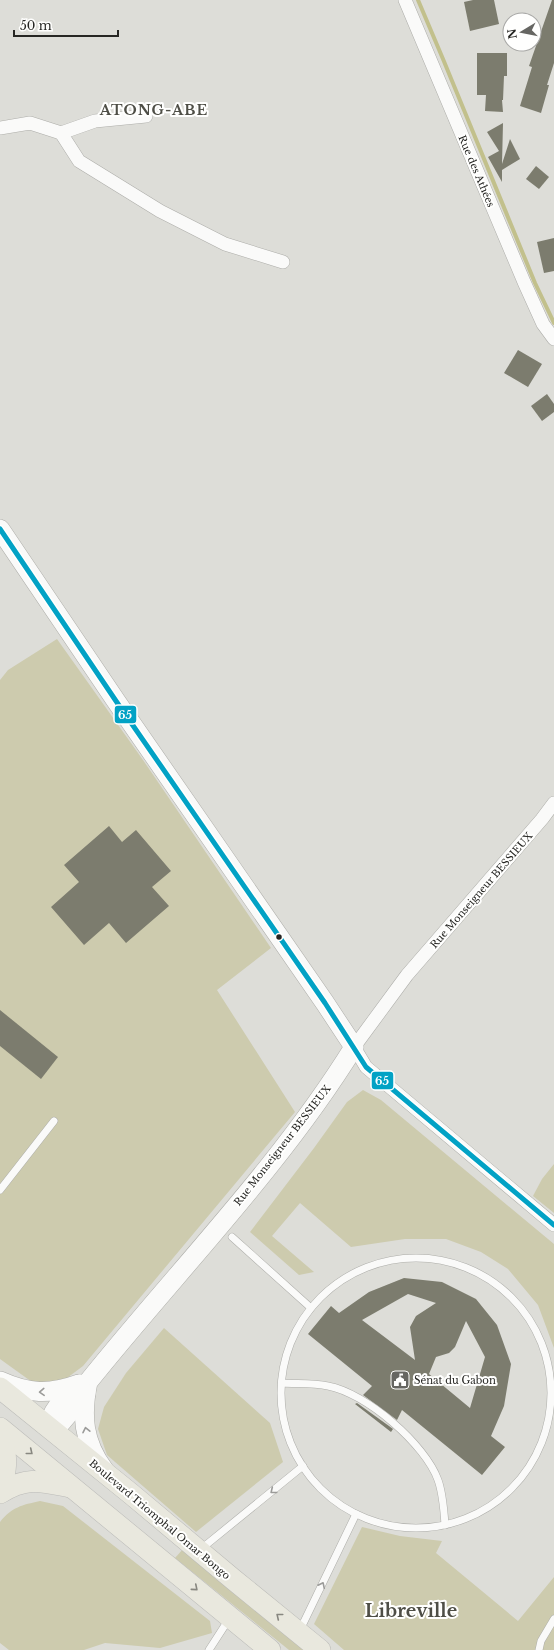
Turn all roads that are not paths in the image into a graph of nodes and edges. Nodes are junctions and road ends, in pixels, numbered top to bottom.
1 (405, 0) edge
2 (146, 116) dead end
3 (0, 128) edge
4 (61, 133) junction
5 (282, 262) dead end
6 (554, 340) edge
7 (0, 529) edge
8 (554, 803) edge
9 (354, 1047) junction
10 (54, 1121) dead end
11 (0, 1190) edge
12 (554, 1225) edge
13 (232, 1237) dead end
14 (311, 1308) junction
15 (0, 1381) edge
16 (87, 1383) junction
17 (282, 1383) junction
18 (0, 1388) edge
19 (0, 1412) edge
20 (0, 1428) edge
21 (50, 1428) junction
22 (0, 1438) edge
23 (303, 1466) junction
24 (110, 1477) junction
25 (75, 1488) junction
26 (0, 1492) edge
27 (356, 1514) junction
28 (445, 1525) junction
29 (199, 1550) junction
30 (173, 1570) junction
31 (231, 1617) junction
32 (554, 1619) edge
33 (299, 1632) junction
34 (266, 1649) edge
35 (209, 1650) edge
36 (320, 1650) edge
37 (539, 1650) edge

1 - 6 street, Rue des Athées
2 - 4 street
3 - 4 street
4 - 5 street
7 - 9 street
8 - 9 street, Rue Monseigneur BESSIEUX
9 - 12 street
9 - 16 street, Rue Monseigneur BESSIEUX
10 - 11 lane
13 - 14 lane
14 - 17 lane
14 - 28 lane
16 -> 15 street
16 - 21 street, Rue Monseigneur BESSIEUX
24 -> 16 street
17 - 23 lane
17 - 28 lane
18 - 21 main road, Boulevard Triomphal Omar Bongo
19 - 21 main road
20 -> 25 main road
21 - 24 main road, Boulevard Triomphal Omar Bongo
21 - 30 main road
22 - 26 main road
23 - 27 lane
23 -> 29 lane
24 - 29 main road, Boulevard Triomphal Omar Bongo
25 - 26 main road
25 - 30 main road
27 - 28 lane
33 -> 27 lane
33 -> 29 main road, Boulevard Triomphal Omar Bongo
30 -> 31 main road
31 - 34 main road
31 - 35 lane
32 - 37 lane
33 - 36 main road, Boulevard Triomphal Omar Bongo

